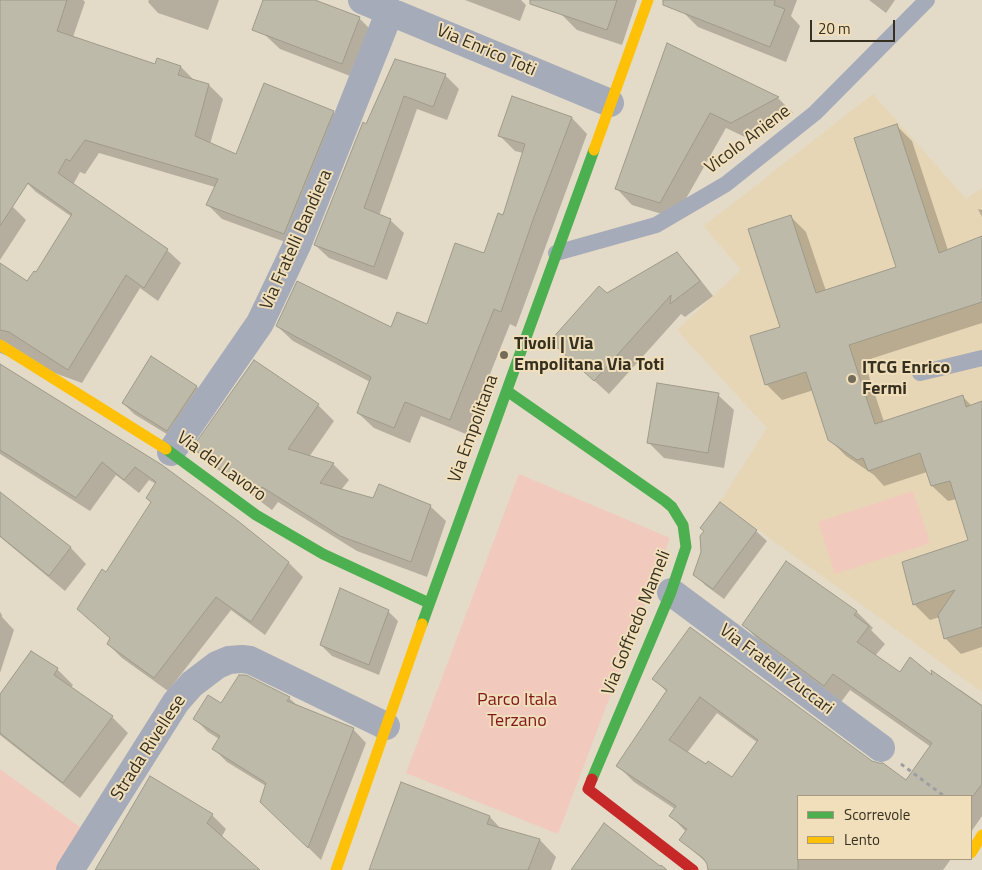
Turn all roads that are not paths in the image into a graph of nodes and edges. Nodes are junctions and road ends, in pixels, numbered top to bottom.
1 (362, 0) edge
2 (648, 0) edge
3 (927, 0) edge
4 (390, 11) junction
5 (610, 103) junction
6 (556, 253) junction
7 (0, 344) edge
8 (982, 358) edge
9 (920, 373) dead end
10 (507, 391) junction
11 (171, 452) junction
12 (671, 592) junction
13 (429, 603) junction
14 (386, 726) junction
15 (881, 748) road end
16 (982, 835) edge
17 (972, 851) edge
18 (70, 870) edge
19 (336, 870) edge
20 (693, 870) edge

1 - 4 street, Via Enrico Toti
2 - 5 street, Via Empolitana
3 - 6 lane, Vicolo Aniene
4 - 5 street, Via Enrico Toti
4 - 11 street, Via Fratelli Bandiera
5 - 6 street, Via Empolitana
6 - 10 street, Via Empolitana
7 - 11 street, Via del Lavoro
8 - 9 lane
10 - 12 street, Via Goffredo Mameli
10 - 13 street, Via Empolitana
11 - 13 street, Via del Lavoro
12 - 15 street, Via Fratelli Zuccari
12 - 20 street, Via Goffredo Mameli
13 - 14 street, Via Empolitana
14 - 18 street, Strada Rivellese
14 - 19 street, Via Empolitana
16 - 17 street

